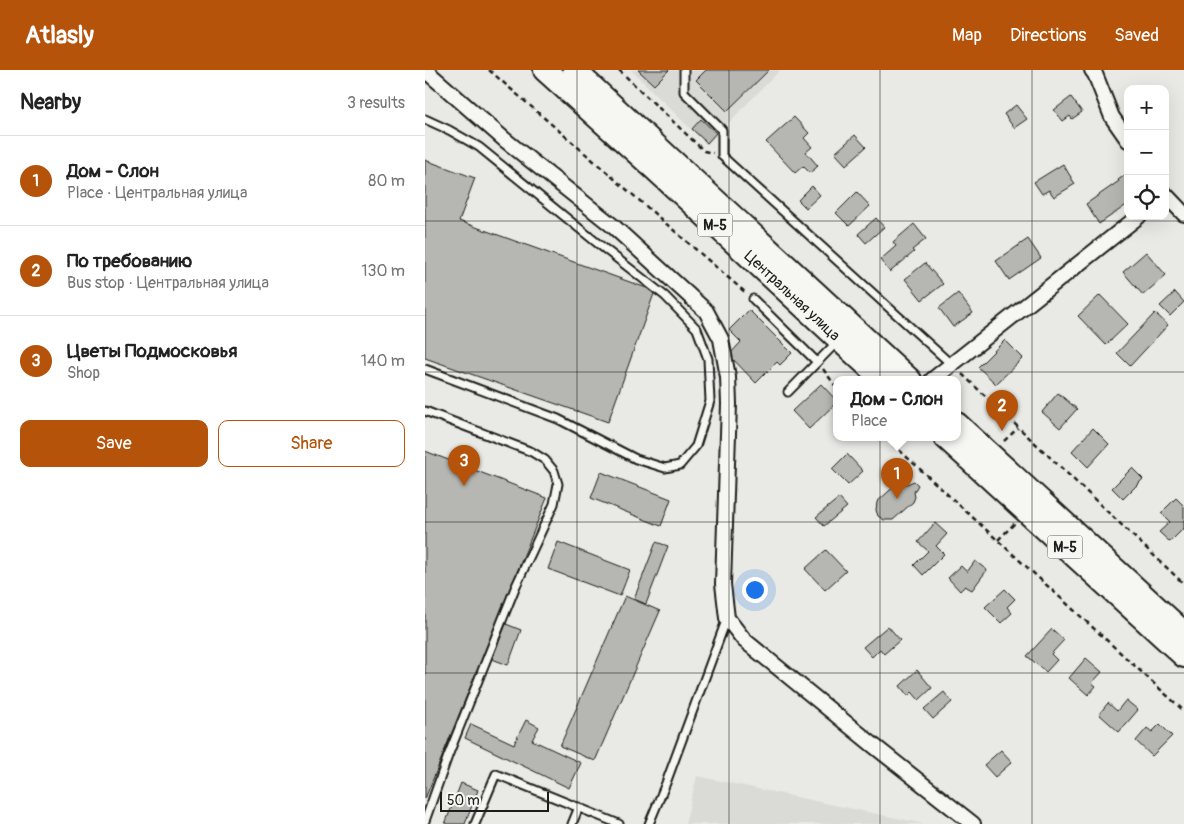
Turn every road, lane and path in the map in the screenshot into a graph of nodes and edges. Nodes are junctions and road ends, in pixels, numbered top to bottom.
1 (425, 70) edge
2 (489, 70) edge
3 (545, 70) edge
4 (574, 70) edge
5 (619, 70) edge
6 (684, 70) edge
7 (1092, 70) edge
8 (425, 119) edge
9 (1124, 134) edge
10 (722, 156) junction
11 (1169, 199) edge
12 (1184, 214) edge
13 (1134, 220) edge
14 (753, 299) joint
15 (840, 340) junction
16 (817, 362) junction
17 (952, 364) junction
18 (425, 369) edge
19 (879, 376) edge
20 (906, 376) edge
21 (938, 376) edge
22 (833, 383) edge
23 (788, 392) dead end
24 (425, 411) edge
25 (961, 428) edge
26 (1018, 428) junction
27 (889, 441) edge
28 (949, 441) edge
29 (1004, 441) dead end
30 (1019, 519) dead end
31 (998, 540) junction
32 (1184, 584) edge
33 (727, 618) junction
34 (1184, 633) edge
35 (1184, 656) edge
36 (1184, 711) edge
37 (579, 808) junction
38 (425, 821) edge
39 (475, 824) edge
40 (571, 824) edge
41 (619, 824) edge
42 (649, 824) edge
43 (973, 824) edge

1 - 33 street
2 - 14 path
3 - 15 main road, Центральная улица / М-5
4 - 20 main road, Центральная улица / М-5
5 - 10 path
6 - 10 lane
7 - 9 street
8 - 18 lane
10 - 17 lane
11 - 12 street
13 - 17 street
14 - 16 lane
15 - 16 lane
15 - 19 main road, Центральная улица / М-5
16 - 22 path
16 - 23 lane
17 - 21 street
17 - 26 path
24 - 38 lane
25 - 34 main road, М-5
26 - 29 path
26 - 32 path
27 - 31 path
28 - 35 main road, М-5
30 - 31 path
31 - 36 path
33 - 42 lane
33 - 43 street
37 - 39 lane
37 - 40 lane
37 - 41 lane

